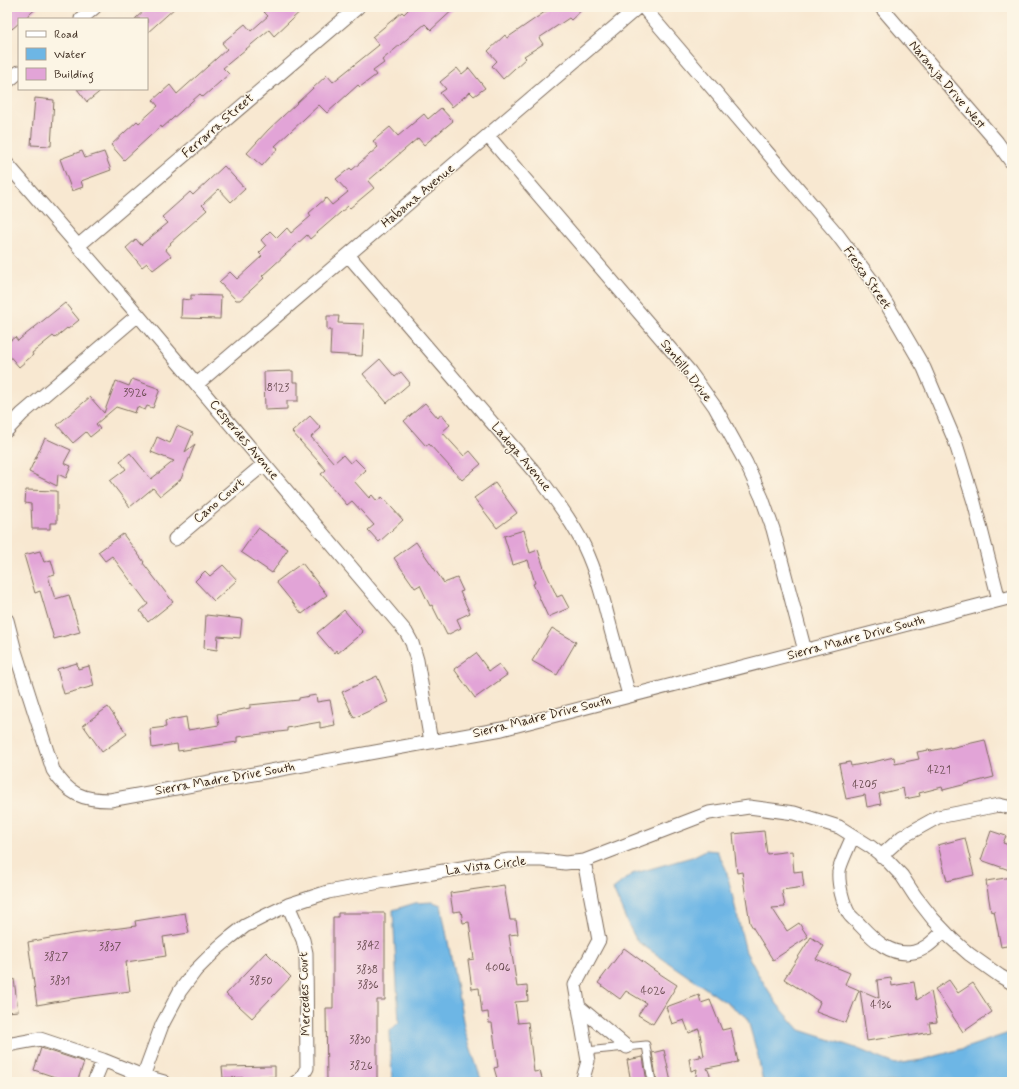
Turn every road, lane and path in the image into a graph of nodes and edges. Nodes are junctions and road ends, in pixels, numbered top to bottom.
1 (95, 7) edge
2 (358, 7) edge
3 (638, 7) edge
4 (643, 7) edge
5 (881, 7) edge
6 (82, 18) edge
7 (18, 73) edge
8 (7, 82) edge
9 (488, 136) junction
10 (1012, 163) edge
11 (7, 164) edge
12 (78, 246) junction
13 (348, 255) junction
14 (138, 315) junction
15 (197, 384) junction
16 (7, 430) edge
17 (264, 464) junction
18 (174, 539) dead end
19 (1006, 599) edge
20 (7, 620) edge
21 (805, 651) junction
22 (11, 653) edge
23 (629, 695) junction
24 (431, 742) junction
25 (1012, 808) edge
26 (853, 836) junction
27 (882, 856) junction
28 (584, 861) junction
29 (288, 905) junction
30 (944, 931) junction
31 (1012, 983) edge
32 (578, 1006) junction
33 (7, 1045) edge
34 (627, 1047) junction
35 (586, 1051) junction
36 (103, 1060) junction
37 (142, 1079) edge
38 (94, 1082) edge
39 (164, 1082) edge
40 (296, 1082) edge
41 (582, 1082) edge
42 (652, 1082) edge

1 - 6 street
2 - 12 street, Ferrarra Street
3 - 9 street, Habana Avenue
4 - 19 street, Fresca Street
5 - 10 street, Naranja Drive West
7 - 8 street
9 - 13 street, Habana Avenue
9 - 21 street, Santillo Drive
11 - 12 street, Cesperdes Avenue
12 - 14 street, Cesperdes Avenue
13 - 15 street, Habana Avenue
13 - 23 street, Ladoga Avenue
14 - 15 street, Cesperdes Avenue
14 - 16 street
15 - 17 street, Cesperdes Avenue
17 - 18 street, Cano Court
17 - 24 street, Cesperdes Avenue
19 - 21 street, Sierra Madre Drive South
20 - 22 street
21 - 23 street, Sierra Madre Drive South
22 - 24 street, Sierra Madre Drive South
23 - 24 street, Sierra Madre Drive South
25 - 27 street
26 - 27 street, La Vista Circle
26 - 28 street, La Vista Circle
26 - 30 street
27 - 30 street, La Vista Circle
28 - 29 street, La Vista Circle
28 - 32 street
29 - 37 street, La Vista Circle
29 - 40 street, Mercedes Court
30 - 31 street, La Vista Circle
32 - 34 street
32 - 35 street
33 - 36 street
34 - 35 lane
34 - 42 lane
35 - 41 street
36 - 37 street
36 - 38 street
37 - 39 street

